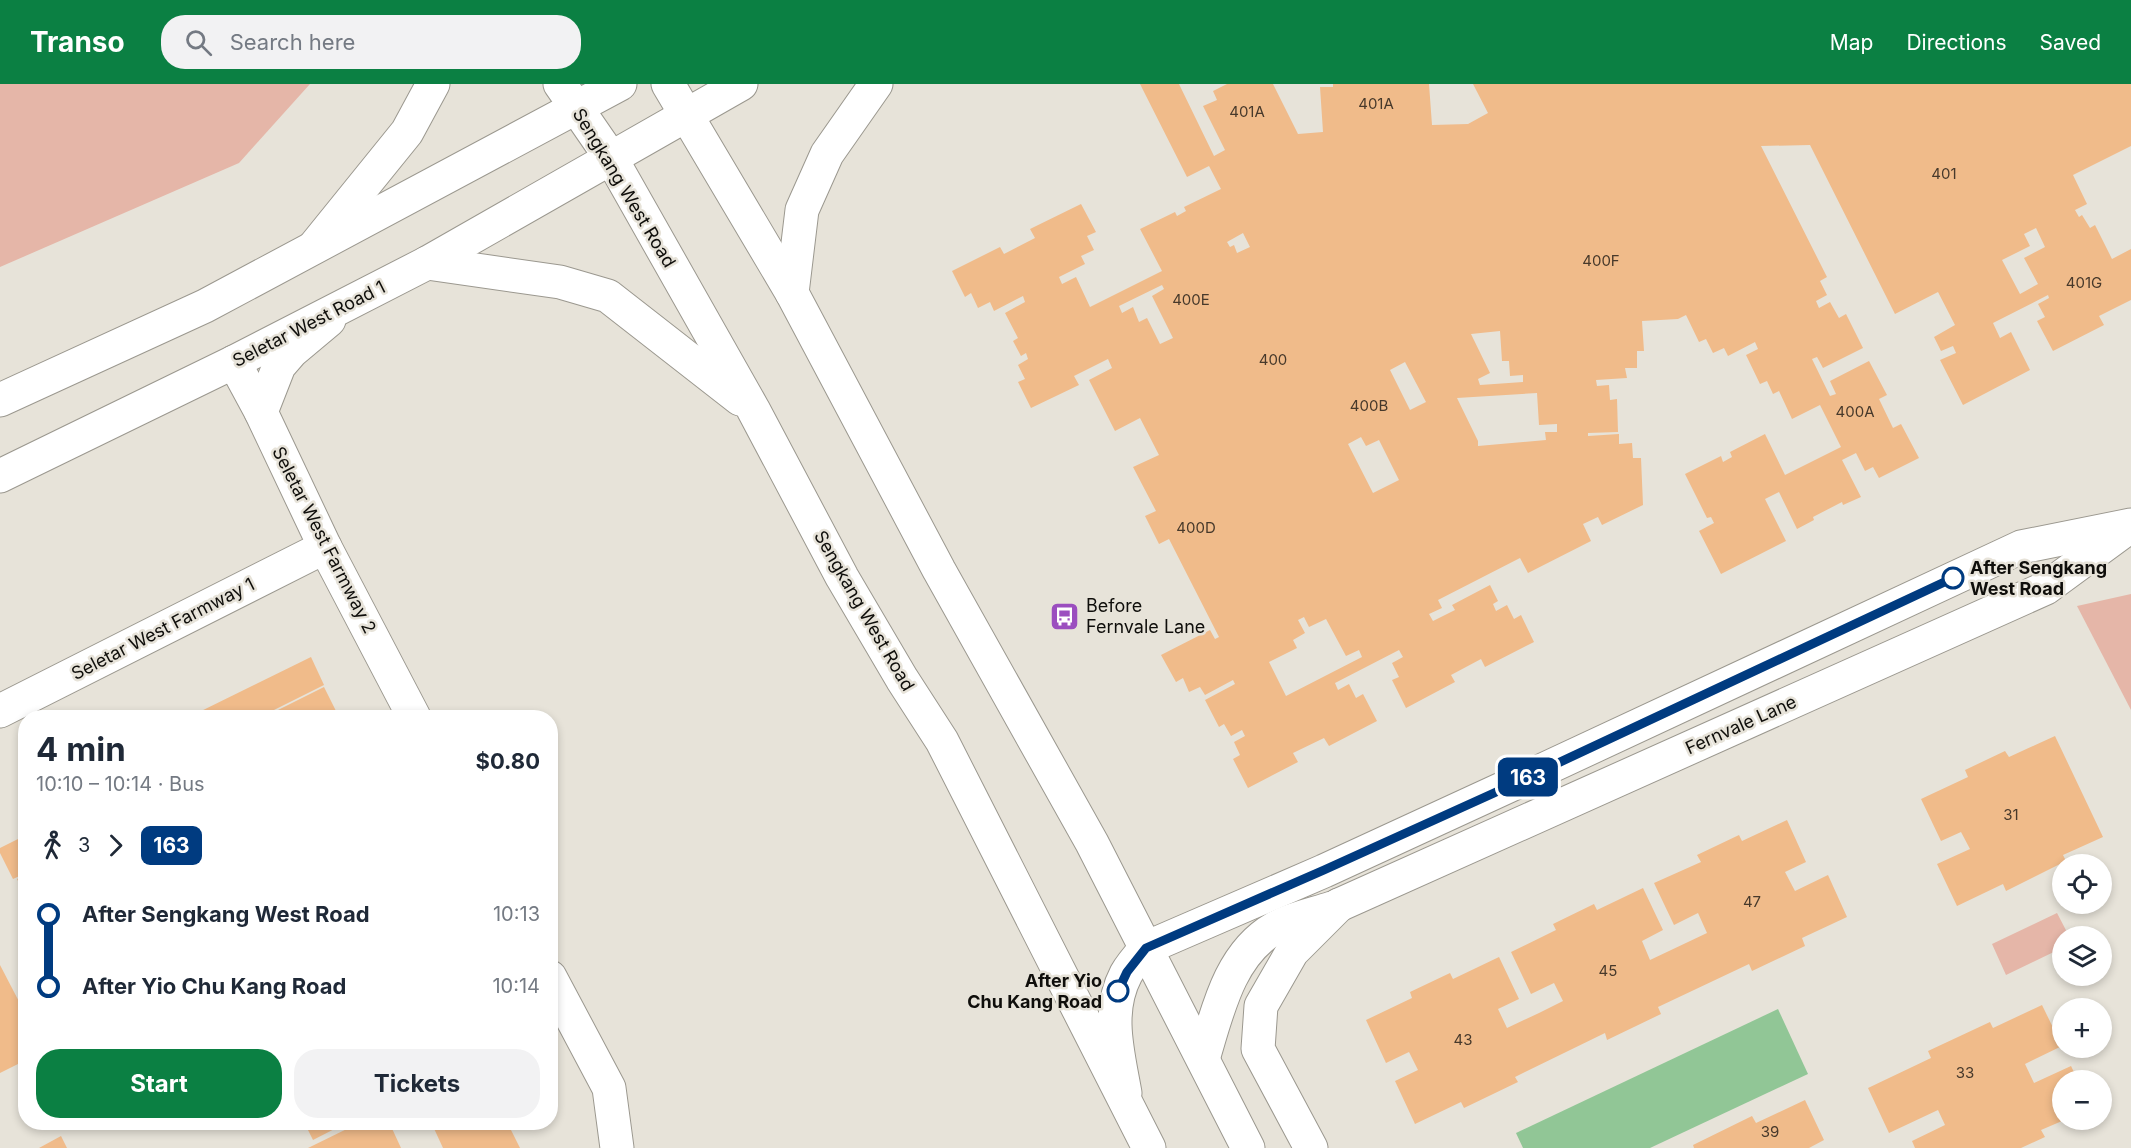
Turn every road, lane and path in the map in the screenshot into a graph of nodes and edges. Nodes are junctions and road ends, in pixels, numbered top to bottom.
1 (433, 84) edge
2 (620, 84) edge
3 (668, 84) edge
4 (741, 84) edge
5 (876, 84) edge
6 (568, 96) edge
7 (686, 115) junction
8 (611, 158) junction
9 (314, 247) junction
10 (427, 263) junction
11 (792, 293) junction
12 (348, 303) junction
13 (234, 362) junction
14 (0, 400) edge
15 (753, 409) junction
16 (261, 412) junction
17 (0, 476) edge
18 (2131, 525) edge
19 (325, 546) junction
20 (410, 710) edge
21 (0, 711) edge
22 (1515, 783) junction
23 (1534, 818) junction
24 (1339, 905) junction
25 (1146, 948) junction
26 (558, 992) edge
27 (1203, 1059) junction
28 (1127, 1104) junction
29 (617, 1148) edge
30 (1149, 1148) edge
31 (1248, 1148) edge
32 (1311, 1148) edge

1 - 9 main road
2 - 6 main road
3 - 7 main road
4 - 7 main road, Seletar West Road 1
5 - 11 main road
6 - 8 main road, Sengkang West Road
6 - 9 main road
7 - 8 main road, Seletar West Road 1
7 - 11 main road
8 - 10 main road, Seletar West Road 1
8 - 15 main road, Sengkang West Road
9 - 14 main road
10 - 12 main road, Seletar West Road 1
10 - 15 main road
11 - 25 main road
12 - 13 main road, Seletar West Road 1
12 - 16 main road
13 - 16 main road, Seletar West Farmway 2
13 - 17 main road, Seletar West Road 1
15 - 28 main road, Sengkang West Road
16 - 19 main road, Seletar West Farmway 2
18 - 22 main road, Fernvale Lane
18 - 23 main road, Fernvale Lane
19 - 20 main road, Seletar West Farmway 2
19 - 21 main road, Seletar West Farmway 1
22 - 23 main road
22 - 25 main road, Fernvale Lane
23 - 24 main road, Fernvale Lane
24 - 27 main road, Fernvale Lane
24 - 32 main road
25 - 27 main road
25 - 28 main road, Fernvale Lane
26 - 29 main road
27 - 31 main road
28 - 30 main road, Sengkang West Road

